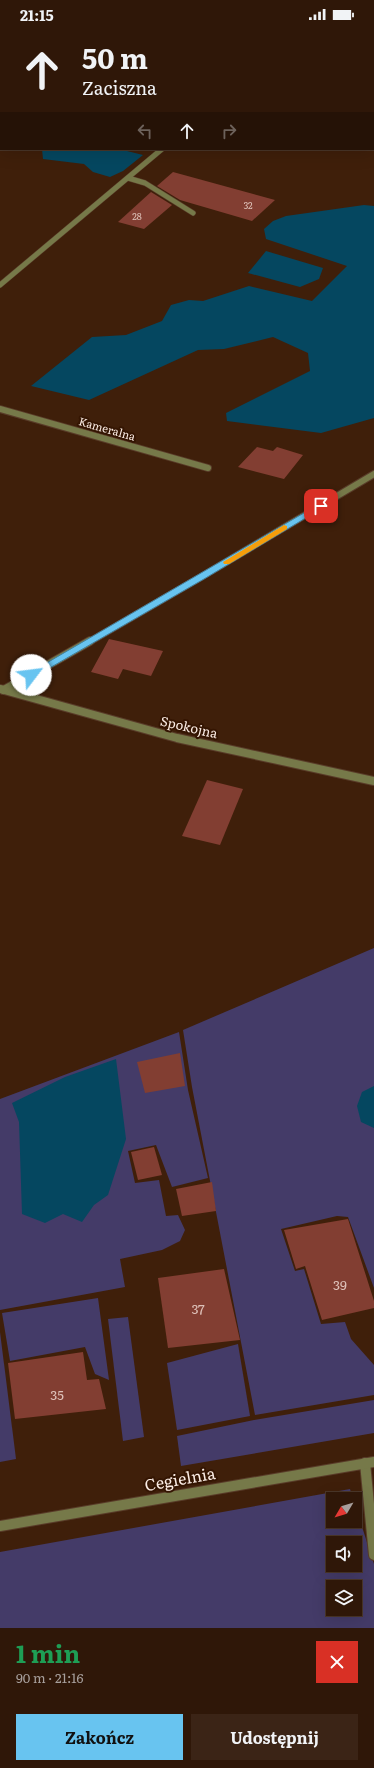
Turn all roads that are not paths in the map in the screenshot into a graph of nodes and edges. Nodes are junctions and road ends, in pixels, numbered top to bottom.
1 (161, 150) edge
2 (128, 178) junction
3 (193, 214) dead end
4 (0, 285) edge
5 (0, 409) edge
6 (208, 468) dead end
7 (374, 474) edge
8 (2, 689) edge
9 (374, 780) edge
10 (370, 1462) edge
11 (0, 1526) edge
12 (374, 1555) edge

1 - 2 street
2 - 3 street
2 - 4 street
5 - 6 street, Kameralna
7 - 8 street
8 - 9 street, Spokojna
10 - 11 street, Cegielnia
10 - 12 street, Cegielnia

